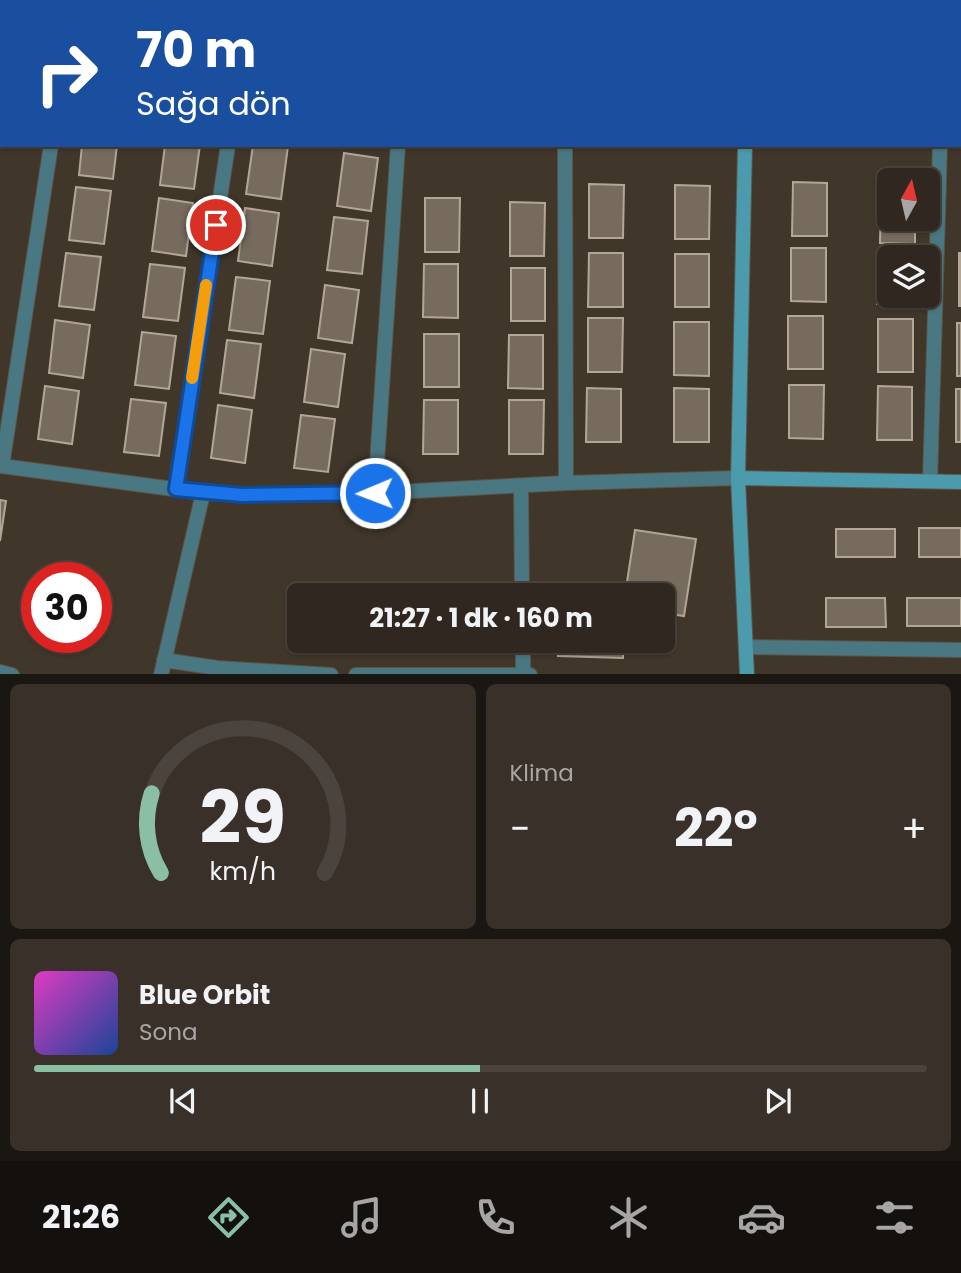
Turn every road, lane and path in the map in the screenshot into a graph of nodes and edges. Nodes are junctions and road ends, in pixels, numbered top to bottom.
1 (51, 147) edge
2 (228, 147) edge
3 (398, 147) edge
4 (565, 147) edge
5 (745, 147) edge
6 (940, 147) edge
7 (1, 466) edge
8 (738, 478) junction
9 (930, 481) junction
10 (961, 482) edge
11 (566, 483) junction
12 (521, 486) junction
13 (176, 489) junction
14 (203, 493) junction
15 (375, 493) junction
16 (522, 583) edge
17 (746, 647) junction
18 (961, 650) edge
19 (523, 653) edge
20 (163, 667) edge
21 (0, 672) edge
22 (12, 674) edge
23 (331, 674) edge
24 (356, 674) edge
25 (523, 674) edge
26 (530, 674) edge
27 (747, 674) edge

1 - 7 street
2 - 13 street
3 - 15 street
4 - 11 street
5 - 8 street
6 - 9 street
7 - 13 street
8 - 9 street
8 - 11 street
8 - 17 street
9 - 10 street
11 - 12 street
12 - 15 street
12 - 16 street
13 - 14 street
14 - 15 street
14 - 20 street
17 - 18 street
17 - 27 street
19 - 25 street
20 - 23 street
21 - 22 street
24 - 25 street
25 - 26 street

